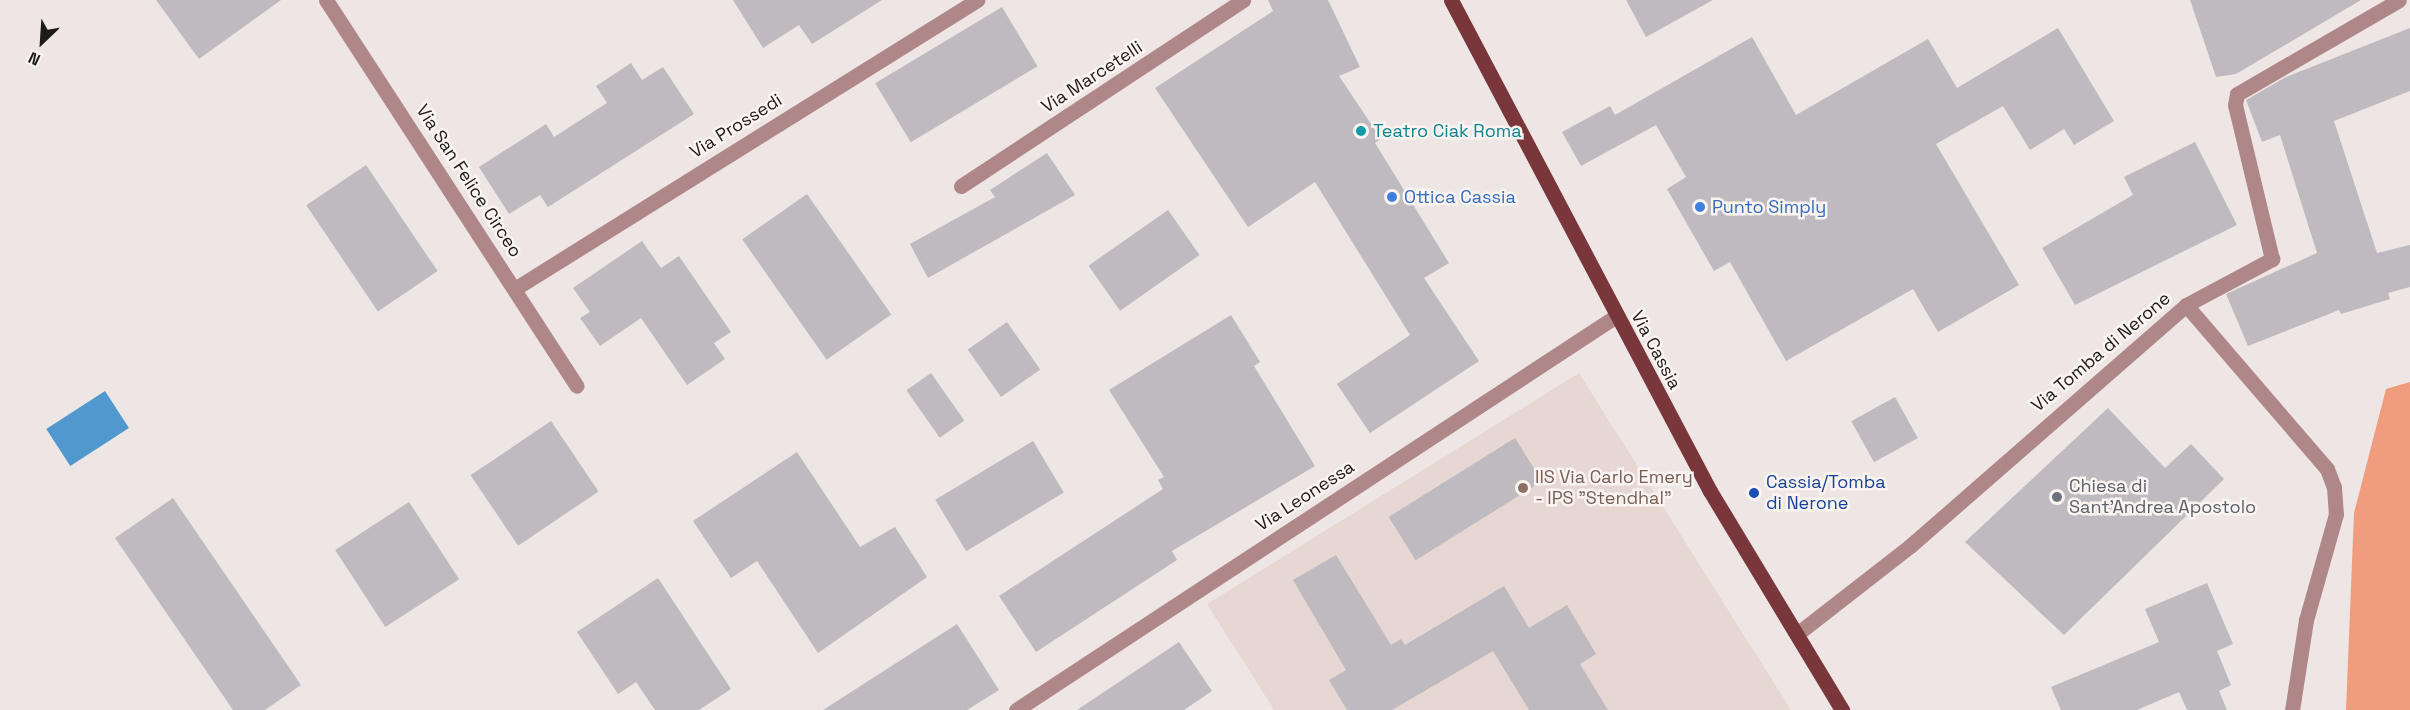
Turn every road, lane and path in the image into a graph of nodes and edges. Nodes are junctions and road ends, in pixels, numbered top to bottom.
1 (326, 0) edge
2 (977, 0) edge
3 (1243, 0) edge
4 (1451, 0) edge
5 (2399, 0) edge
6 (961, 186) dead end
7 (516, 288) junction
8 (2186, 305) junction
9 (1616, 316) junction
10 (577, 386) dead end
11 (1797, 634) junction
12 (1023, 708) edge
13 (1842, 710) edge
14 (2292, 710) edge

1 - 7 street, Via San Felice Circeo
2 - 7 street, Via Prossedi
3 - 6 street, Via Marcetelli
4 - 9 main road, Via Cassia
5 - 8 street
7 - 10 street, Via San Felice Circeo
8 - 11 street, Via Tomba di Nerone
8 - 14 street, Via Tomba di Nerone
9 - 11 main road, Via Cassia
9 - 12 street, Via Leonessa
11 - 13 main road, Via Cassia

